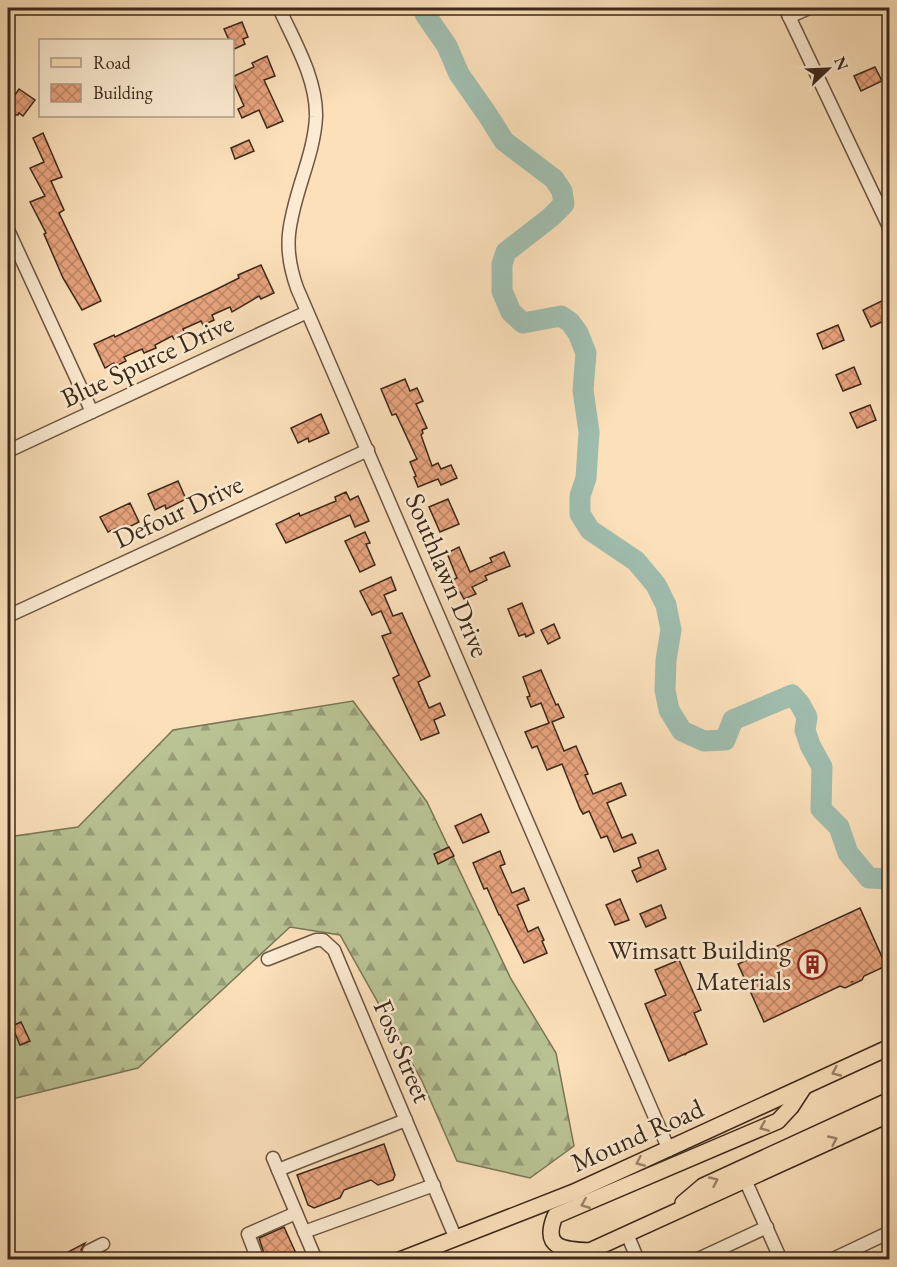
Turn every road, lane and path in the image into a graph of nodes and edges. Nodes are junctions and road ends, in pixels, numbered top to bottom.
1 (279, 8) edge
2 (810, 8) edge
3 (787, 12) edge
4 (890, 229) edge
5 (8, 230) edge
6 (307, 312) junction
7 (92, 412) junction
8 (368, 450) junction
9 (8, 451) edge
10 (8, 616) edge
11 (268, 959) dead end
12 (890, 1047) edge
13 (804, 1087) junction
14 (890, 1100) edge
15 (890, 1114) edge
16 (406, 1120) junction
17 (669, 1150) junction
18 (273, 1158) dead end
19 (278, 1170) junction
20 (743, 1174) junction
21 (434, 1185) junction
22 (296, 1213) junction
23 (767, 1227) junction
24 (304, 1232) junction
25 (890, 1232) edge
26 (627, 1234) junction
27 (456, 1239) junction
28 (104, 1244) dead end
29 (89, 1251) tunnel mouth
30 (591, 1251) junction
31 (423, 1257) edge
32 (314, 1259) edge
33 (258, 1260) edge
34 (400, 1260) edge
35 (570, 1260) edge
36 (638, 1260) edge
37 (696, 1260) edge
38 (781, 1260) edge
39 (831, 1260) edge

1 - 6 street, Southlawn Drive
2 - 3 street
3 - 4 street
5 - 7 street
6 - 7 street, Blue Spurce Drive
6 - 8 street, Southlawn Drive
7 - 9 street, Blue Spurce Drive
8 - 10 street, Defour Drive
8 - 17 street, Southlawn Drive
11 - 16 street, Foss Street
12 -> 13 main road, Mound Road
13 - 17 main road, Mound Road
13 -> 30 main road
14 - 20 main road
20 -> 15 main road
16 - 19 street
16 - 21 street, Foss Street
17 -> 27 main road, Mound Road
18 - 19 street
19 - 22 street
20 - 23 street
26 -> 20 main road
21 - 24 street
21 - 27 street, Foss Street
22 - 24 street
22 - 33 street
23 - 37 street
23 - 38 street
24 - 32 street
25 - 39 street
26 - 30 main road
26 - 36 street
27 - 31 main road, Mound Road
28 - 29 street
30 - 35 main road
31 - 34 main road, Mound Road

